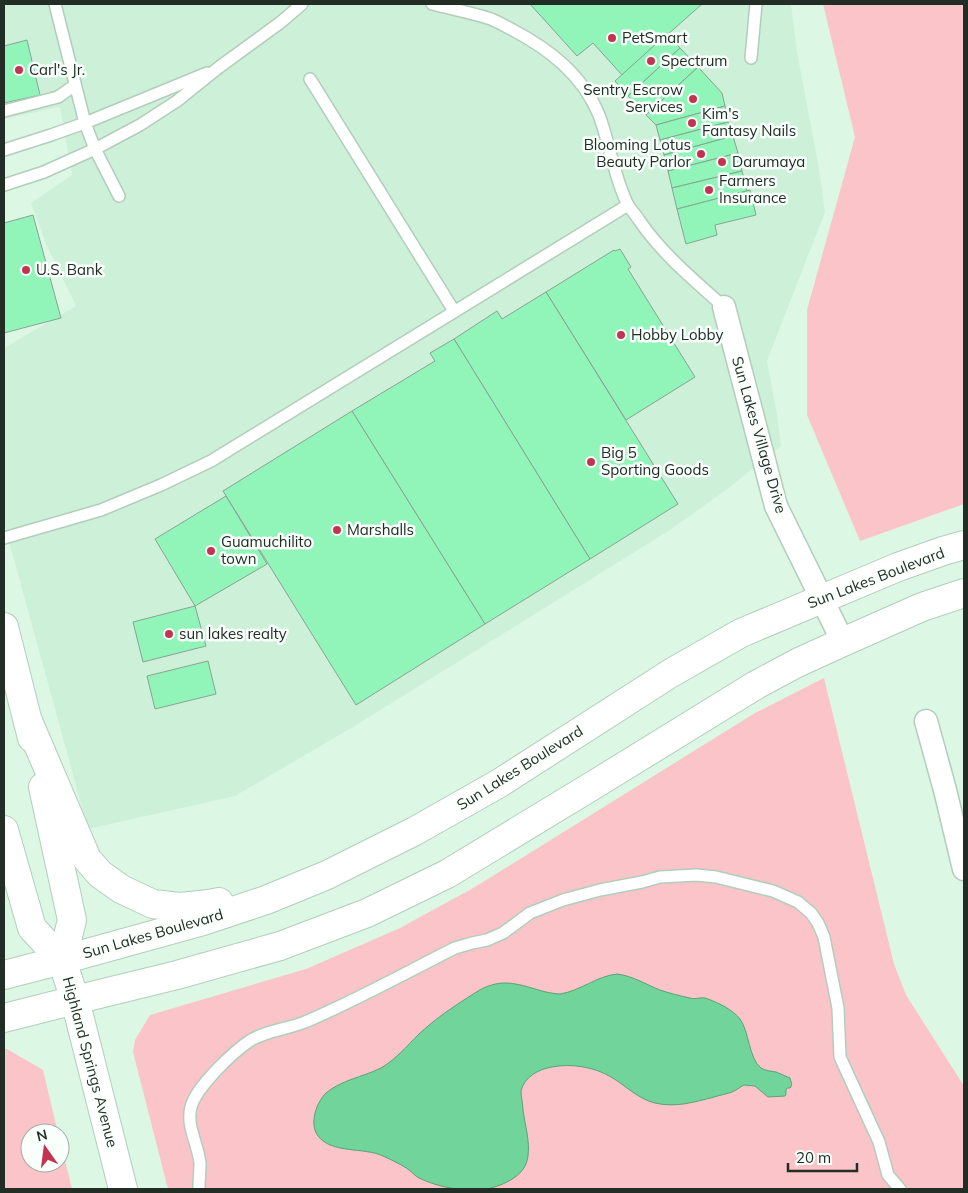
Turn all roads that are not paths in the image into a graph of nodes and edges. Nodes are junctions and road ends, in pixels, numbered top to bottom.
1 (55, 4) edge
2 (302, 4) edge
3 (432, 4) edge
4 (756, 4) edge
5 (751, 58) dead end
6 (218, 68) junction
7 (310, 78) dead end
8 (75, 85) junction
9 (4, 111) edge
10 (85, 123) junction
11 (95, 149) junction
12 (4, 150) edge
13 (4, 185) edge
14 (119, 196) dead end
15 (628, 205) junction
16 (724, 307) joint
17 (454, 311) junction
18 (4, 538) edge
19 (964, 544) edge
20 (964, 593) edge
21 (822, 598) junction
22 (4, 628) edge
23 (843, 642) junction
24 (28, 721) junction
25 (926, 722) dead end
26 (955, 786) edge
27 (4, 830) edge
28 (964, 869) edge
29 (327, 875) junction
30 (62, 960) junction
31 (4, 974) edge
32 (75, 1000) junction
33 (4, 1018) edge
34 (123, 1189) edge
35 (200, 1189) edge
36 (900, 1189) edge

1 - 8 lane
2 - 6 lane
3 - 15 lane
4 - 5 lane
6 - 10 lane
6 - 11 lane
7 - 17 lane
8 - 9 lane
8 - 10 lane
10 - 11 lane
10 - 12 lane
11 - 13 lane
11 - 14 lane
15 - 16 lane
15 - 17 lane
16 - 21 street, Sun Lakes Village Drive
17 - 18 lane
19 - 21 street, Sun Lakes Boulevard
20 - 23 street
21 - 23 street, Sun Lakes Village Drive
21 - 29 street, Sun Lakes Boulevard
22 - 24 street
23 - 32 street
24 - 29 street
24 - 30 street
25 - 26 street
26 - 28 street
27 - 30 street, Highland Springs Avenue
29 - 30 street, Sun Lakes Boulevard
30 - 31 street, Sun Lakes Boulevard
30 - 32 street, Highland Springs Avenue
32 - 33 street
32 - 34 street, Highland Springs Avenue
35 - 36 lane

